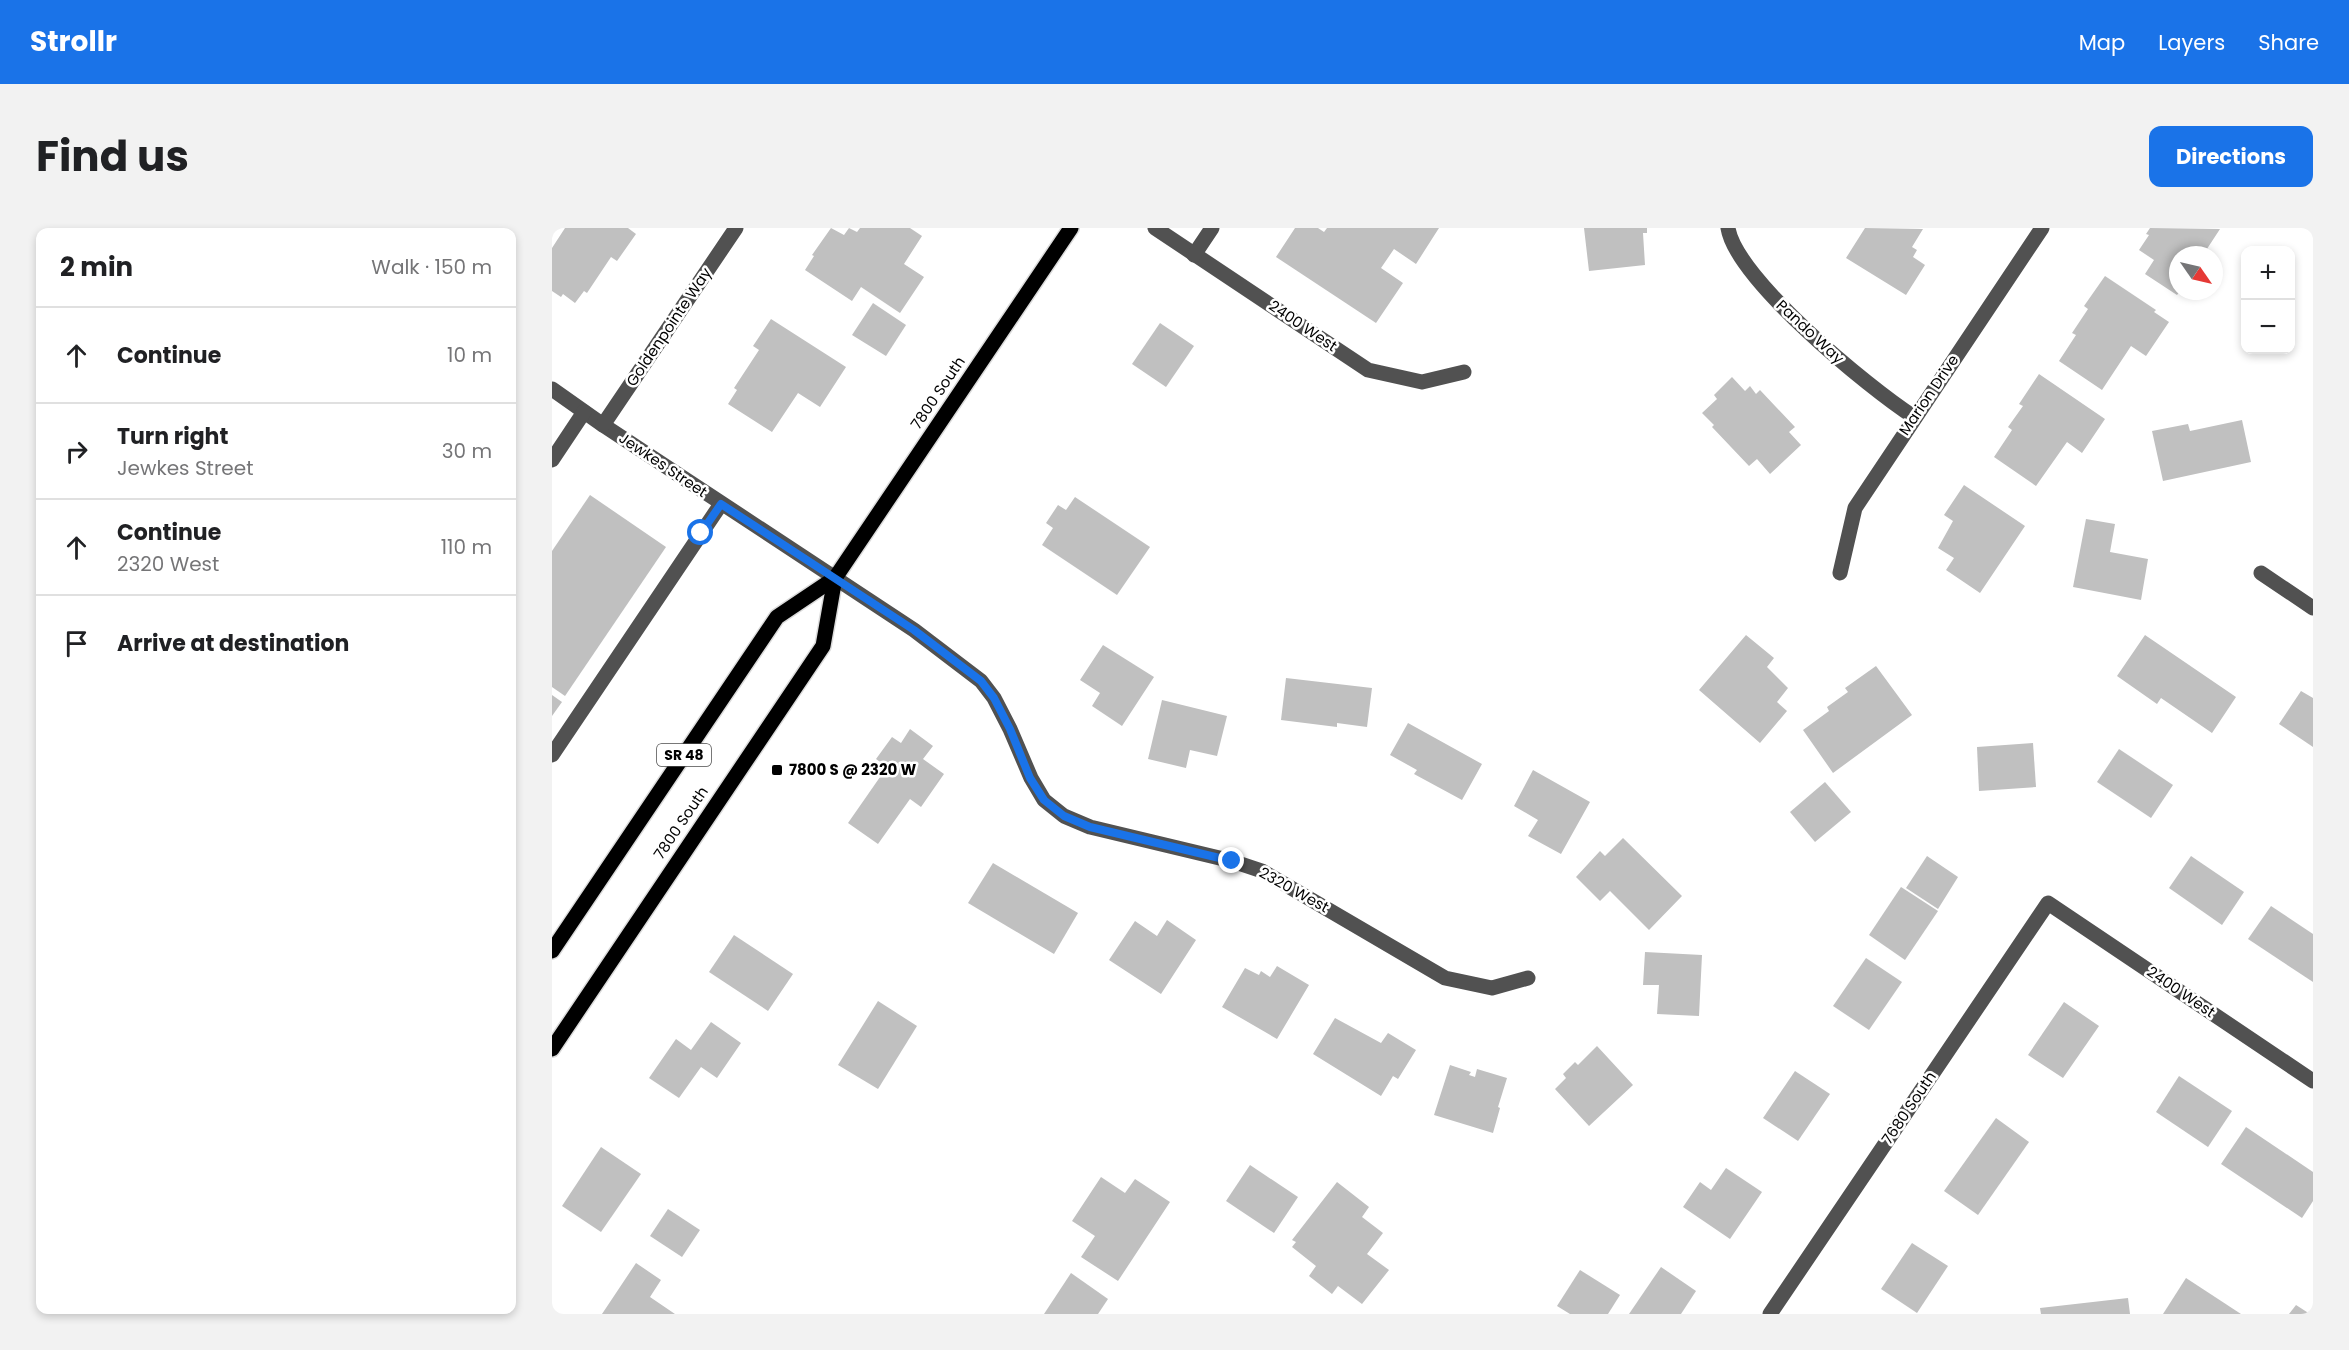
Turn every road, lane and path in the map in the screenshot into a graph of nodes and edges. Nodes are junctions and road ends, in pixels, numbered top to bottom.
1 (736, 228) edge
2 (1071, 228) edge
3 (1155, 228) edge
4 (1212, 228) edge
5 (1728, 228) edge
6 (2042, 228) edge
7 (1194, 255) junction
8 (1464, 372) dead end
9 (552, 389) edge
10 (584, 412) junction
11 (1914, 417) junction
12 (603, 425) junction
13 (552, 460) edge
14 (721, 504) junction
15 (1840, 573) dead end
16 (2261, 573) dead end
17 (835, 578) junction
18 (2313, 608) edge
19 (552, 755) edge
20 (2048, 903) joint
21 (554, 945) edge
22 (1528, 978) dead end
23 (552, 1049) edge
24 (2313, 1081) edge
25 (1770, 1314) edge

1 - 12 street, Goldenpointe Way
2 - 17 main road, 7800 South / SR 48
3 - 7 street, 2400 West
4 - 7 street
5 - 11 street, Pando Way
6 - 11 street, Marion Drive
7 - 8 street, 2400 West
9 - 10 street, Jewkes Street
10 - 12 street, Jewkes Street
10 - 13 street
11 - 15 street, Marion Drive
12 - 14 street, Jewkes Street
14 - 17 street, Jewkes Street
14 - 19 street
16 - 18 street
17 - 21 main road, 7800 South / SR 48
17 - 22 street, 2320 West
17 - 23 main road, 7800 South / SR 48
20 - 24 street, 2400 West
20 - 25 street, 7680 South

